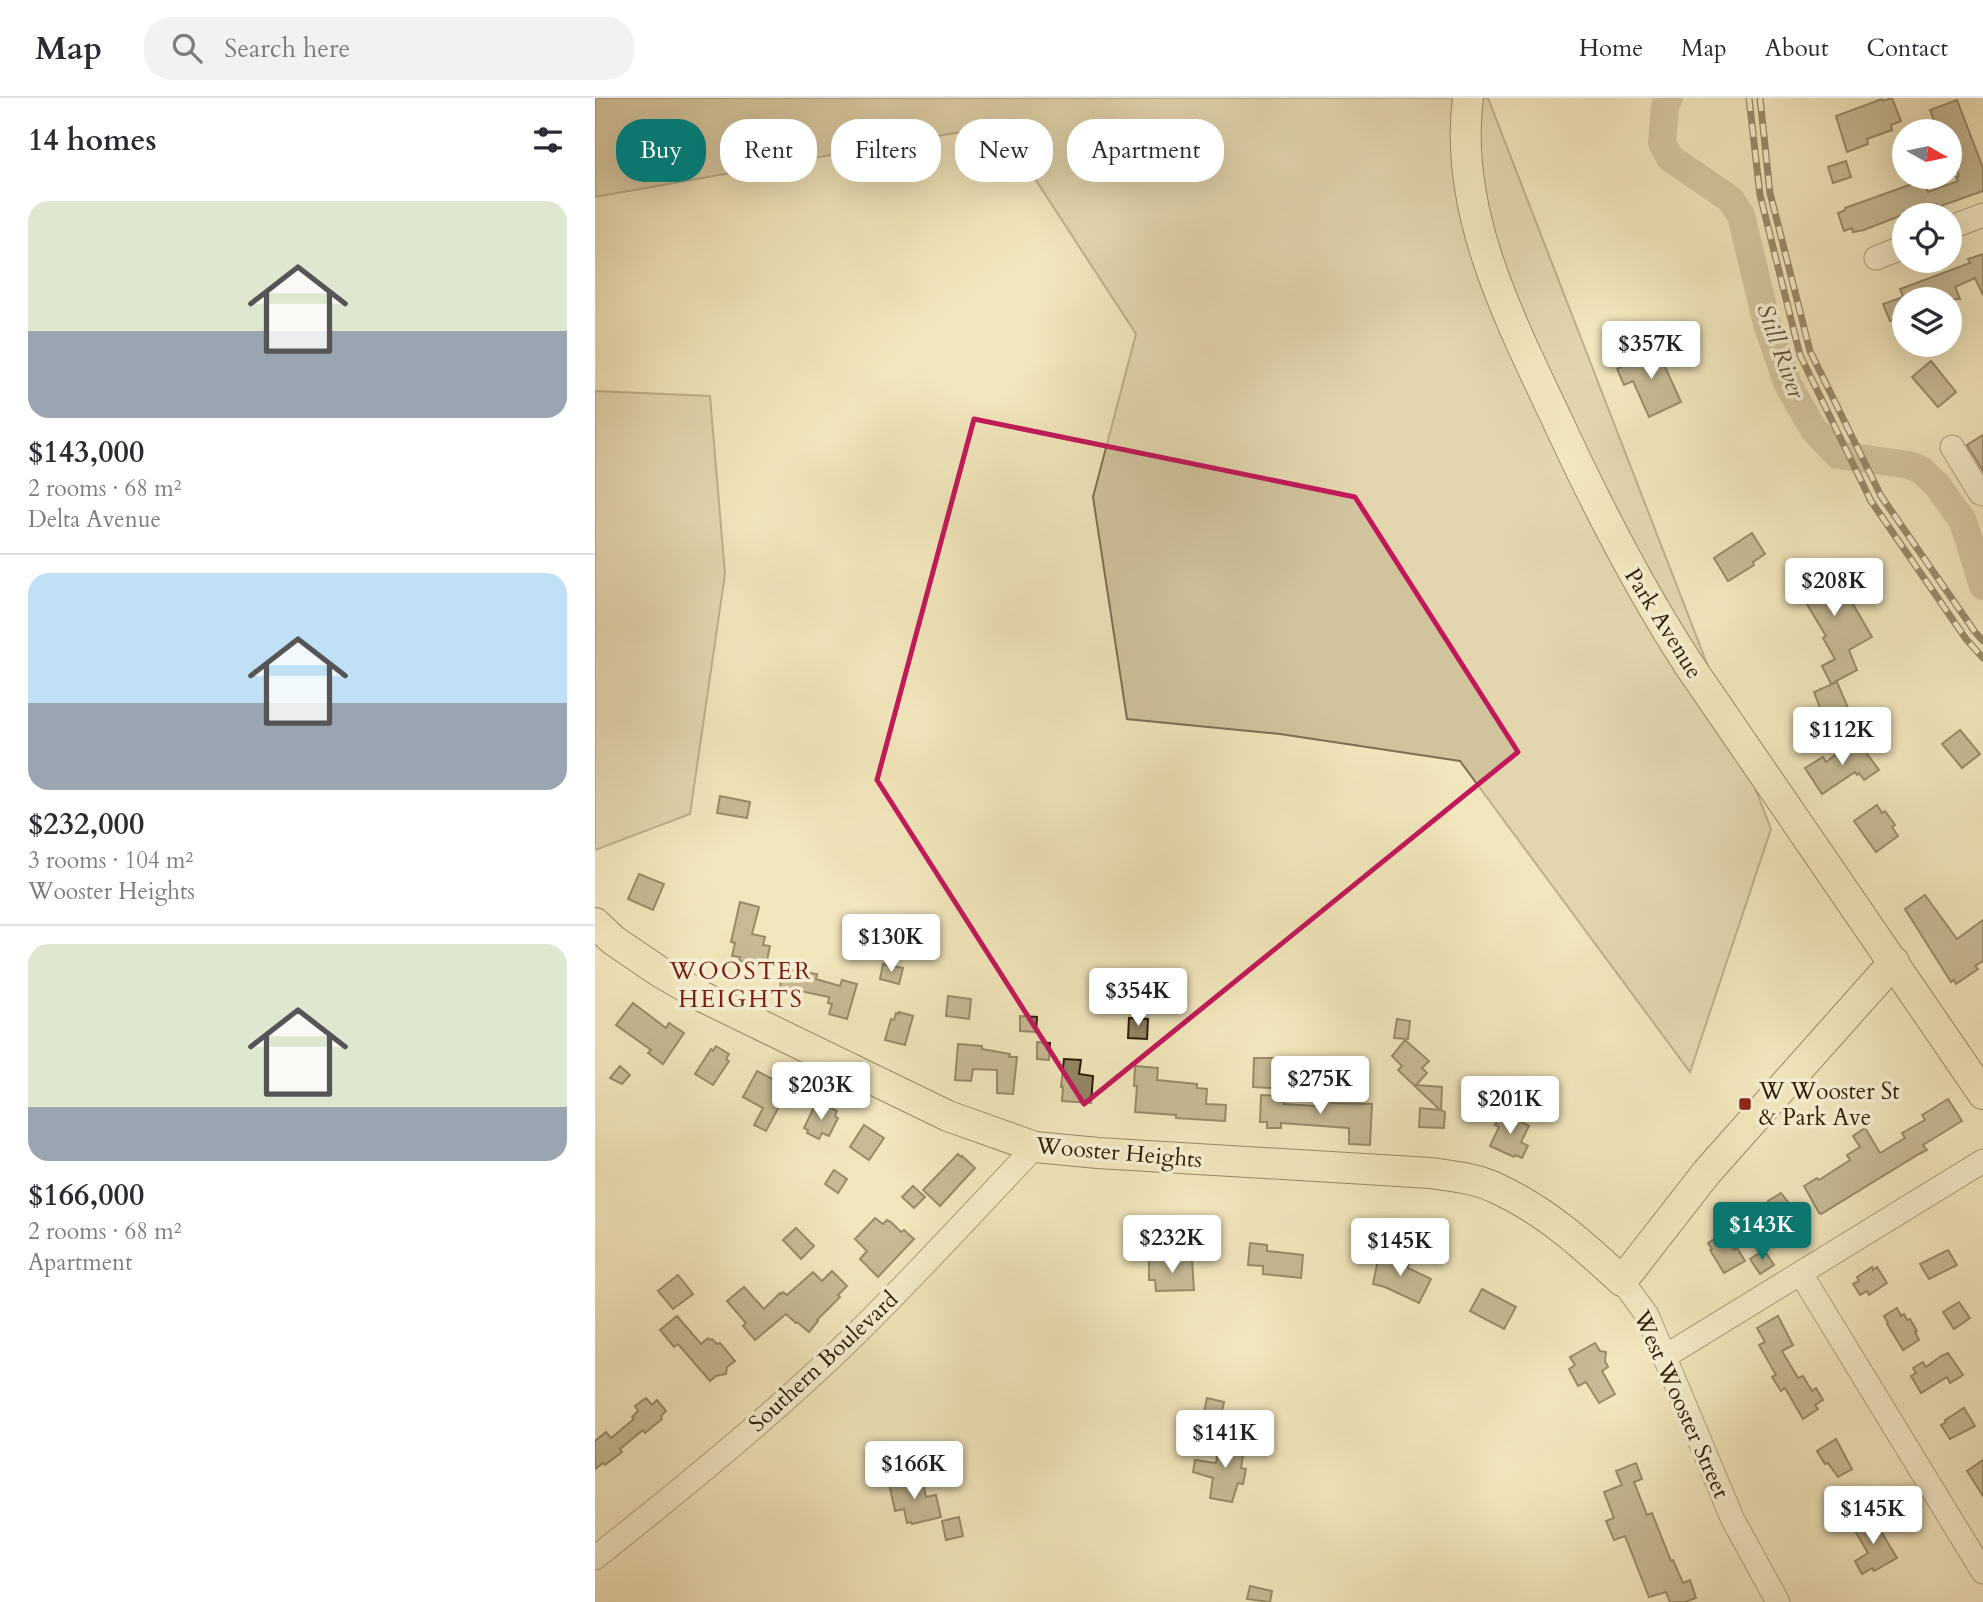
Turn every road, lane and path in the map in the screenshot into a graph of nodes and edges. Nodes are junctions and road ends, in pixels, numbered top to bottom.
1 (1468, 98) edge
2 (1983, 215) edge
3 (1962, 223) edge
4 (1892, 252) edge
5 (1876, 258) dead end
6 (1952, 447) dead end
7 (1983, 494) edge
8 (595, 923) edge
9 (1894, 962) junction
10 (1983, 1094) edge
11 (1035, 1147) junction
12 (1983, 1161) edge
13 (1801, 1274) junction
14 (1622, 1281) junction
15 (1664, 1357) junction
16 (595, 1558) edge
17 (1983, 1572) edge
18 (1778, 1602) edge

1 - 9 main road, Park Avenue
2 - 3 street
4 - 5 street
6 - 7 street
8 - 11 main road, Wooster Heights
9 - 10 main road, Park Avenue
9 - 14 main road
11 - 14 main road, Wooster Heights
11 - 16 street, Southern Boulevard
12 - 13 street
13 - 15 street
13 - 17 street
14 - 15 street, West Wooster Street
15 - 18 street, West Wooster Street

